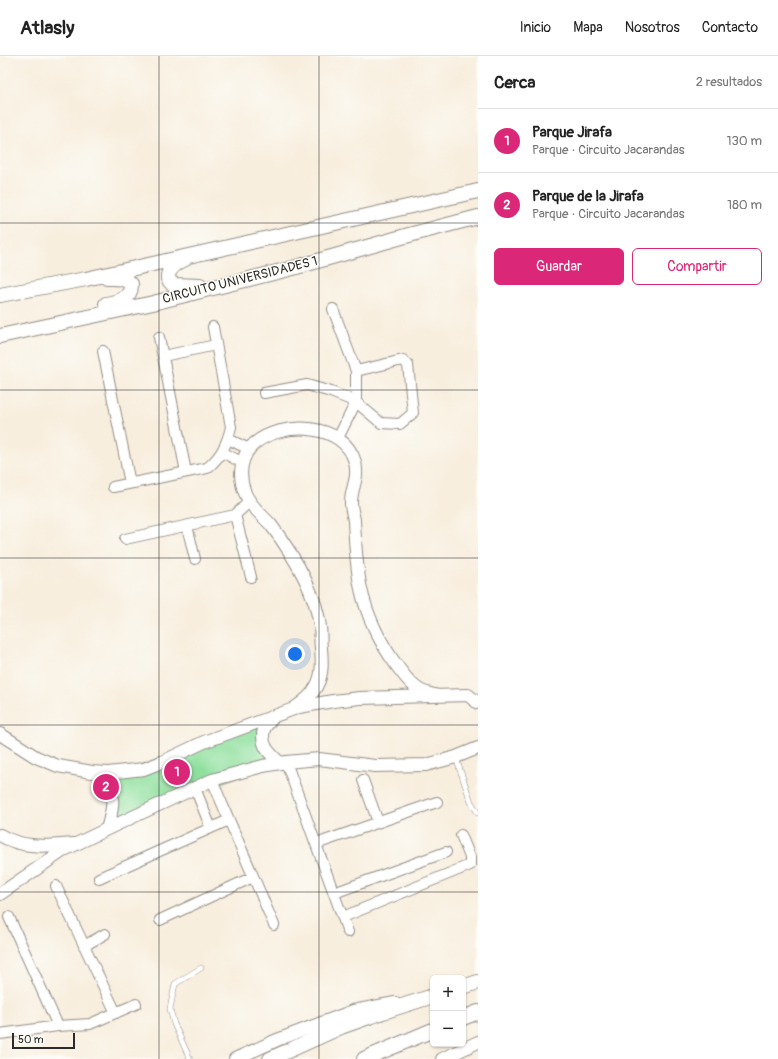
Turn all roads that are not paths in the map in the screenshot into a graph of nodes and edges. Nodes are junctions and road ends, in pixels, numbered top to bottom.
1 (478, 191) edge
2 (478, 217) edge
3 (208, 252) junction
4 (86, 279) junction
5 (216, 287) junction
6 (0, 295) edge
7 (333, 309) dead end
8 (213, 327) dead end
9 (0, 335) edge
10 (159, 337) dead end
11 (216, 345) junction
12 (103, 351) dead end
13 (163, 356) junction
14 (356, 371) junction
15 (264, 393) dead end
16 (356, 402) junction
17 (338, 438) junction
18 (228, 439) junction
19 (249, 448) junction
20 (222, 452) junction
21 (243, 463) junction
22 (186, 472) junction
23 (130, 483) junction
24 (113, 487) dead end
25 (249, 502) junction
26 (234, 515) junction
27 (187, 526) junction
28 (126, 539) dead end
29 (195, 559) dead end
30 (251, 577) dead end
31 (478, 691) edge
32 (465, 695) junction
33 (438, 696) junction
34 (478, 703) edge
35 (294, 709) junction
36 (274, 716) junction
37 (0, 734) edge
38 (478, 748) edge
39 (456, 757) junction
40 (283, 762) junction
41 (100, 773) junction
42 (212, 780) junction
43 (363, 780) dead end
44 (195, 788) junction
45 (437, 802) dead end
46 (478, 813) edge
47 (229, 820) junction
48 (378, 822) junction
49 (211, 828) junction
50 (107, 829) junction
51 (0, 835) edge
52 (461, 835) dead end
53 (78, 843) junction
54 (316, 844) junction
55 (446, 852) dead end
56 (253, 877) junction
57 (99, 878) dead end
58 (56, 886) dead end
59 (334, 893) junction
60 (0, 894) edge
61 (9, 917) dead end
62 (343, 918) junction
63 (160, 920) dead end
64 (274, 925) dead end
65 (348, 932) dead end
66 (105, 934) dead end
67 (84, 946) junction
68 (201, 968) dead end
69 (478, 982) edge
70 (466, 986) edge
71 (430, 997) edge
72 (430, 997) edge
73 (136, 1004) dead end
74 (478, 1012) edge
75 (116, 1013) junction
76 (466, 1017) edge
77 (58, 1026) junction
78 (341, 1027) junction
79 (430, 1031) edge
80 (1, 1033) edge
81 (478, 1042) edge
82 (370, 1056) edge
83 (190, 1059) edge
84 (234, 1059) edge
85 (270, 1059) edge
86 (288, 1059) edge
87 (358, 1059) edge
88 (442, 1059) edge

1 - 3 main road
2 - 5 main road, CIRCUITO UNIVERSIDADES 1
3 - 4 main road
3 - 5 main road
4 - 6 main road
4 - 9 main road
5 - 9 main road, CIRCUITO UNIVERSIDADES 1
7 - 14 street
8 - 11 street
10 - 13 street
11 - 13 street
11 - 18 street
12 - 23 street
13 - 22 street
14 - 16 street
14 - 16 street
15 - 16 street
16 - 17 street
17 - 19 street
17 - 33 street
18 - 19 street
18 - 20 street
19 - 21 street
20 - 21 street
20 - 22 street
21 - 25 street
22 - 23 street
23 - 24 street
25 - 26 street
25 - 35 street
26 - 27 street
26 - 30 street
27 - 28 street
27 - 29 street
31 - 32 street
32 - 33 street
32 - 34 street
33 - 35 street
35 - 36 street
36 - 40 street
36 - 41 street
37 - 41 street
38 - 39 street
39 - 40 street
39 - 46 lane
40 - 42 street
40 - 54 street
41 - 50 street
42 - 44 street
42 - 47 street
43 - 48 street
44 - 49 street
44 - 50 street
45 - 48 street
47 - 49 street
47 - 56 street
48 - 54 street
49 - 57 street
50 - 53 street
51 - 53 street
52 - 62 street
53 - 60 street
54 - 59 street
55 - 59 street
56 - 63 street
56 - 64 street
58 - 67 street
59 - 62 street
61 - 77 street
62 - 65 street
66 - 67 street
67 - 75 street
68 - 83 lane
69 - 70 main road
71 - 78 main road
72 - 84 street
73 - 75 street
74 - 76 main road
75 - 77 street
77 - 80 street
78 - 85 main road
78 - 86 main road
79 - 82 main road
81 - 88 street
82 - 87 main road

